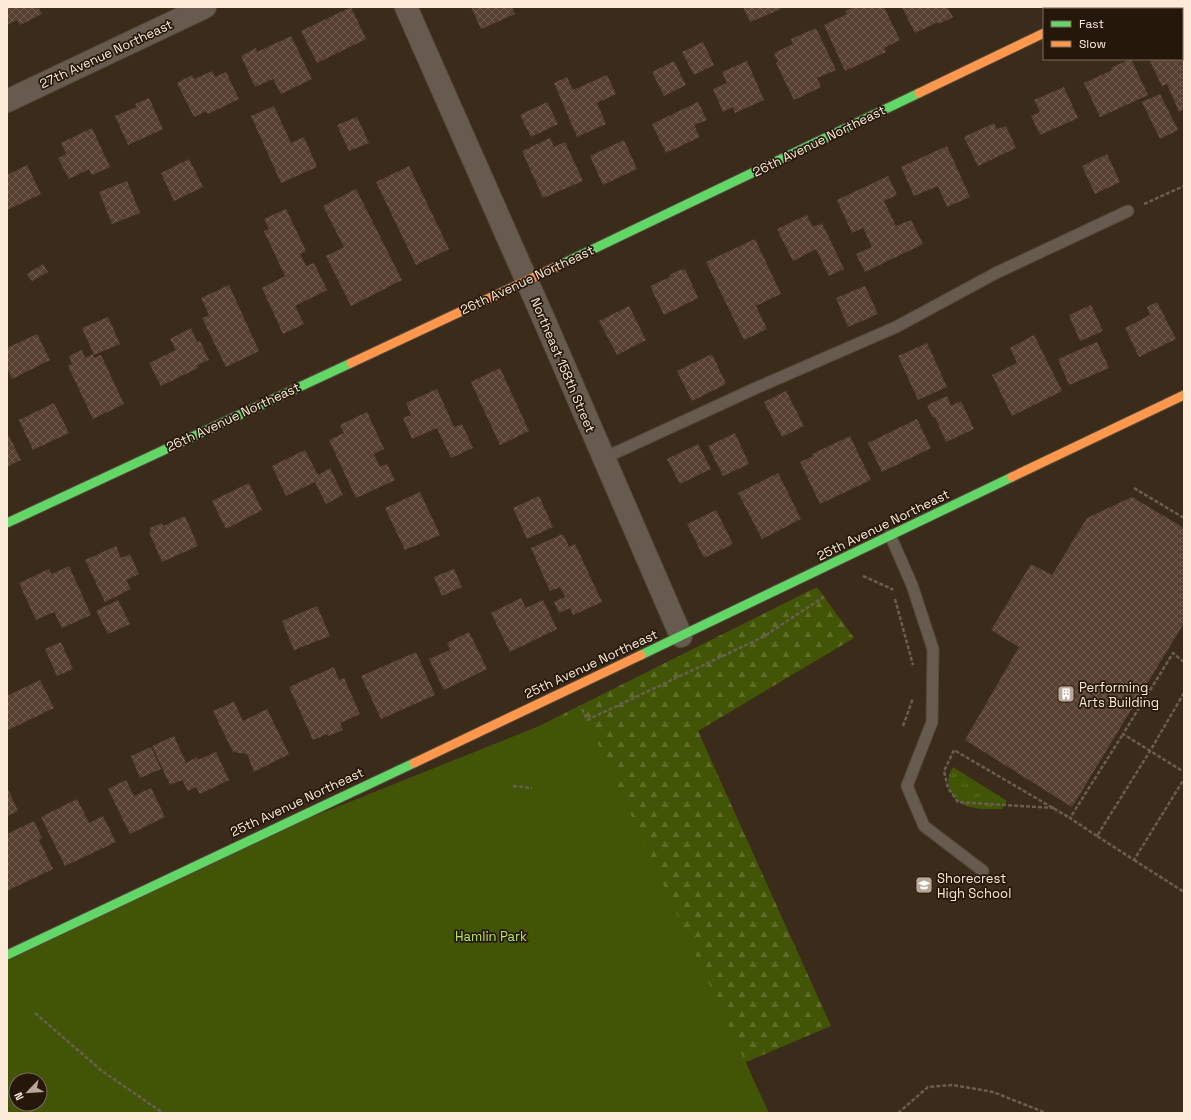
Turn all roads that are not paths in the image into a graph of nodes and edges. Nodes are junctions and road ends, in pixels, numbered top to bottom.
1 (205, 7) edge
2 (406, 7) edge
3 (1043, 33) edge
4 (7, 101) edge
5 (1128, 211) road end
6 (527, 281) junction
7 (1184, 395) edge
8 (604, 458) junction
9 (7, 523) edge
10 (890, 536) junction
11 (681, 636) junction
12 (983, 871) dead end
13 (7, 955) edge

1 - 4 street, 27th Avenue Northeast
2 - 6 street, Northeast 158th Street
3 - 6 street, 26th Avenue Northeast
5 - 8 lane
6 - 8 street, Northeast 158th Street
6 - 9 street, 26th Avenue Northeast
7 - 10 street, 25th Avenue Northeast
8 - 11 street, Northeast 158th Street
10 - 11 street, 25th Avenue Northeast
10 - 12 lane
11 - 13 street, 25th Avenue Northeast

